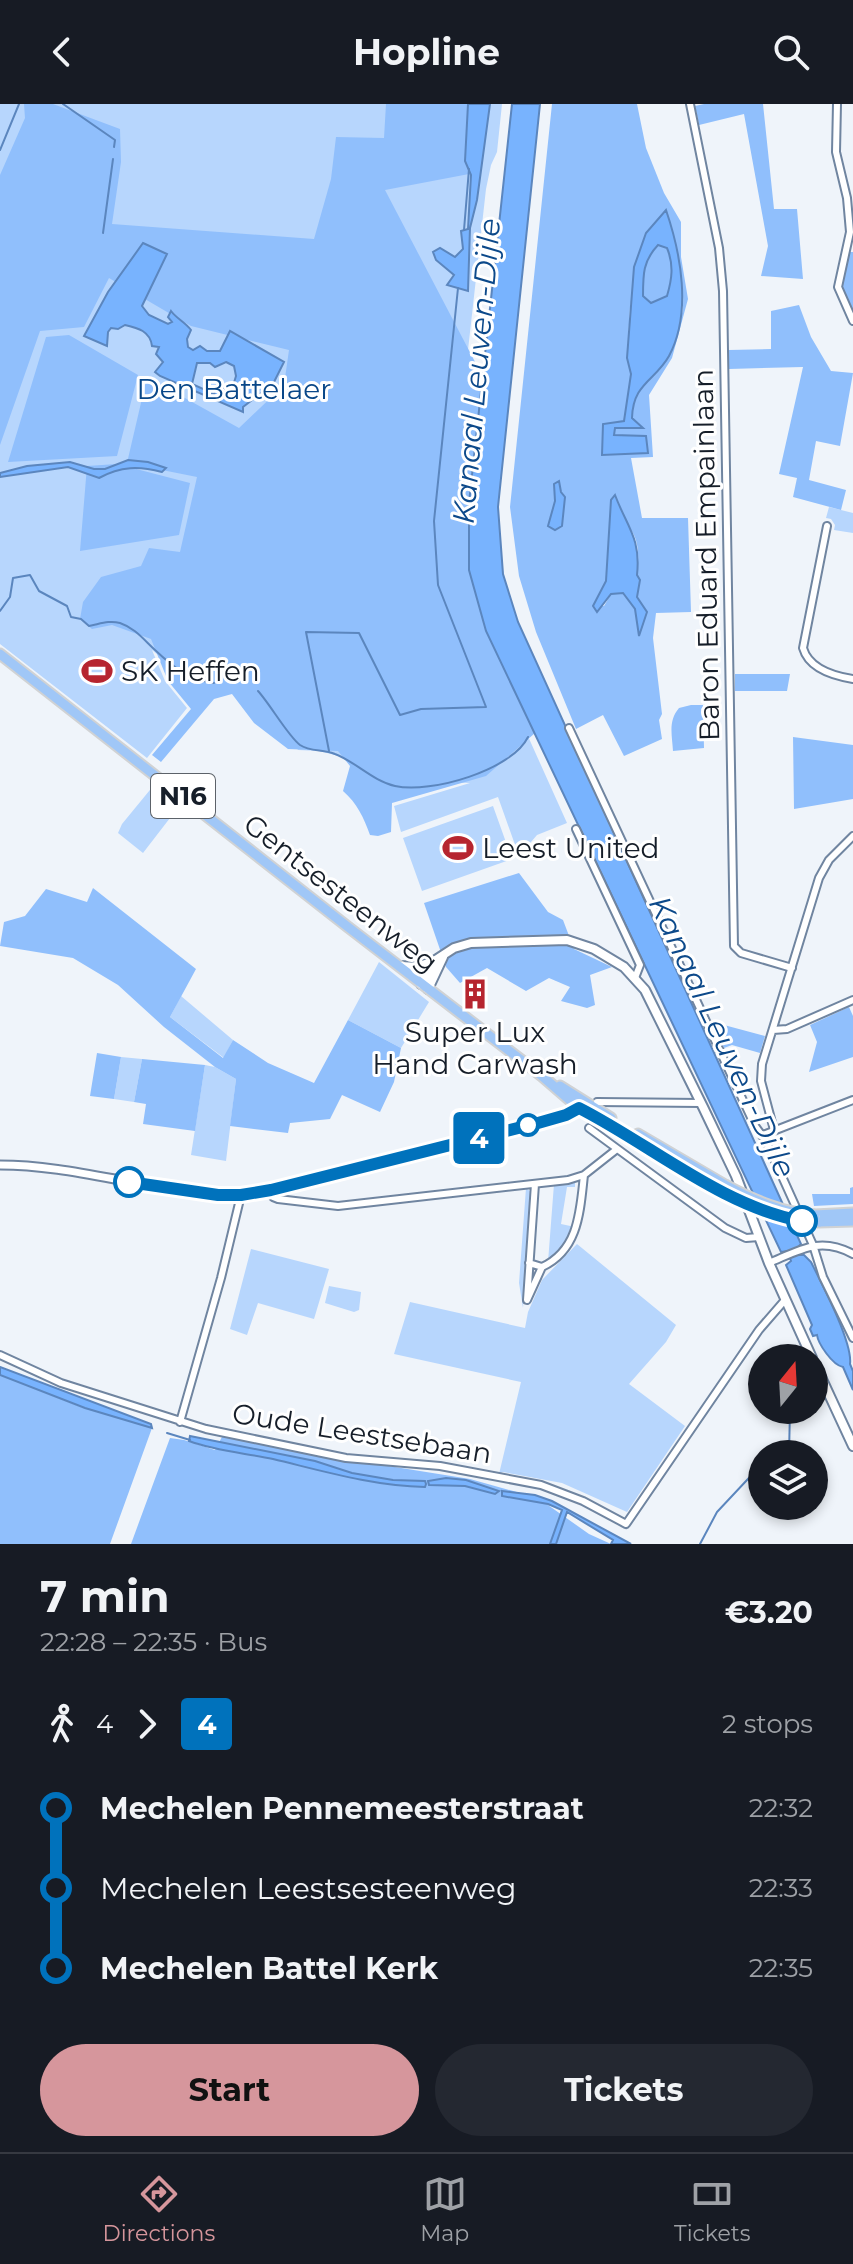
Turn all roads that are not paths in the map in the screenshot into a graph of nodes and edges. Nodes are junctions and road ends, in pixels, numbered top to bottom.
1 (690, 104) edge
2 (837, 104) edge
3 (853, 321) edge
4 (827, 526) dead end
5 (0, 654) edge
6 (853, 679) edge
7 (569, 728) dead end
8 (576, 829) dead end
9 (853, 836) edge
10 (444, 955) junction
11 (434, 961) junction
12 (398, 966) junction
13 (792, 968) junction
14 (635, 978) junction
15 (425, 987) junction
16 (853, 1000) edge
17 (773, 1030) junction
18 (853, 1100) edge
19 (597, 1102) dead end
20 (701, 1103) junction
21 (582, 1105) junction
22 (589, 1128) dead end
23 (774, 1130) junction
24 (763, 1135) junction
25 (617, 1149) junction
26 (0, 1165) edge
27 (584, 1175) junction
28 (535, 1184) junction
29 (271, 1190) junction
30 (241, 1195) junction
31 (853, 1213) edge
32 (817, 1218) junction
33 (853, 1221) edge
34 (759, 1237) junction
35 (810, 1246) junction
36 (853, 1254) edge
37 (529, 1263) junction
38 (769, 1263) junction
39 (542, 1267) junction
40 (785, 1300) junction
41 (853, 1338) edge
42 (806, 1344) edge
43 (0, 1355) edge
44 (828, 1392) edge
45 (180, 1422) junction
46 (853, 1446) edge

1 - 13 street, Baron Eduard Empainlaan
2 - 3 street
4 - 6 street
5 - 12 main road, Gentsesteenweg / N16
7 - 24 street
8 - 14 street
9 - 13 street
10 - 11 main road
10 - 14 main road
10 - 15 main road
11 - 12 main road
11 - 15 main road
12 - 15 main road, Gentsesteenweg / N16
13 - 17 street
14 - 20 main road
15 - 21 main road, Gentsesteenweg / N16
16 - 17 street
17 - 23 street
18 - 23 street
19 - 20 street
20 - 34 main road
21 - 29 street
21 - 32 main road, Gentsesteenweg / N16, bridge
21 - 32 main road, Gentsesteenweg / N16, bridge
22 - 25 street
23 - 24 street
24 - 35 street
25 - 27 street
25 - 34 street
26 - 30 street
27 - 28 street
27 - 39 street
28 - 29 street
28 - 37 street
29 - 30 street
30 - 45 street
31 - 32 main road, Gentsesteenweg / N16
32 - 33 main road, Gentsesteenweg / N16
34 - 38 main road
35 - 36 street
35 - 38 street
35 - 41 street
37 - 39 street
37 - 39 street
38 - 40 main road
40 - 42 main road
40 - 45 street, Oude Leestsebaan
43 - 45 street, Oude Leestsebaan
44 - 46 main road

